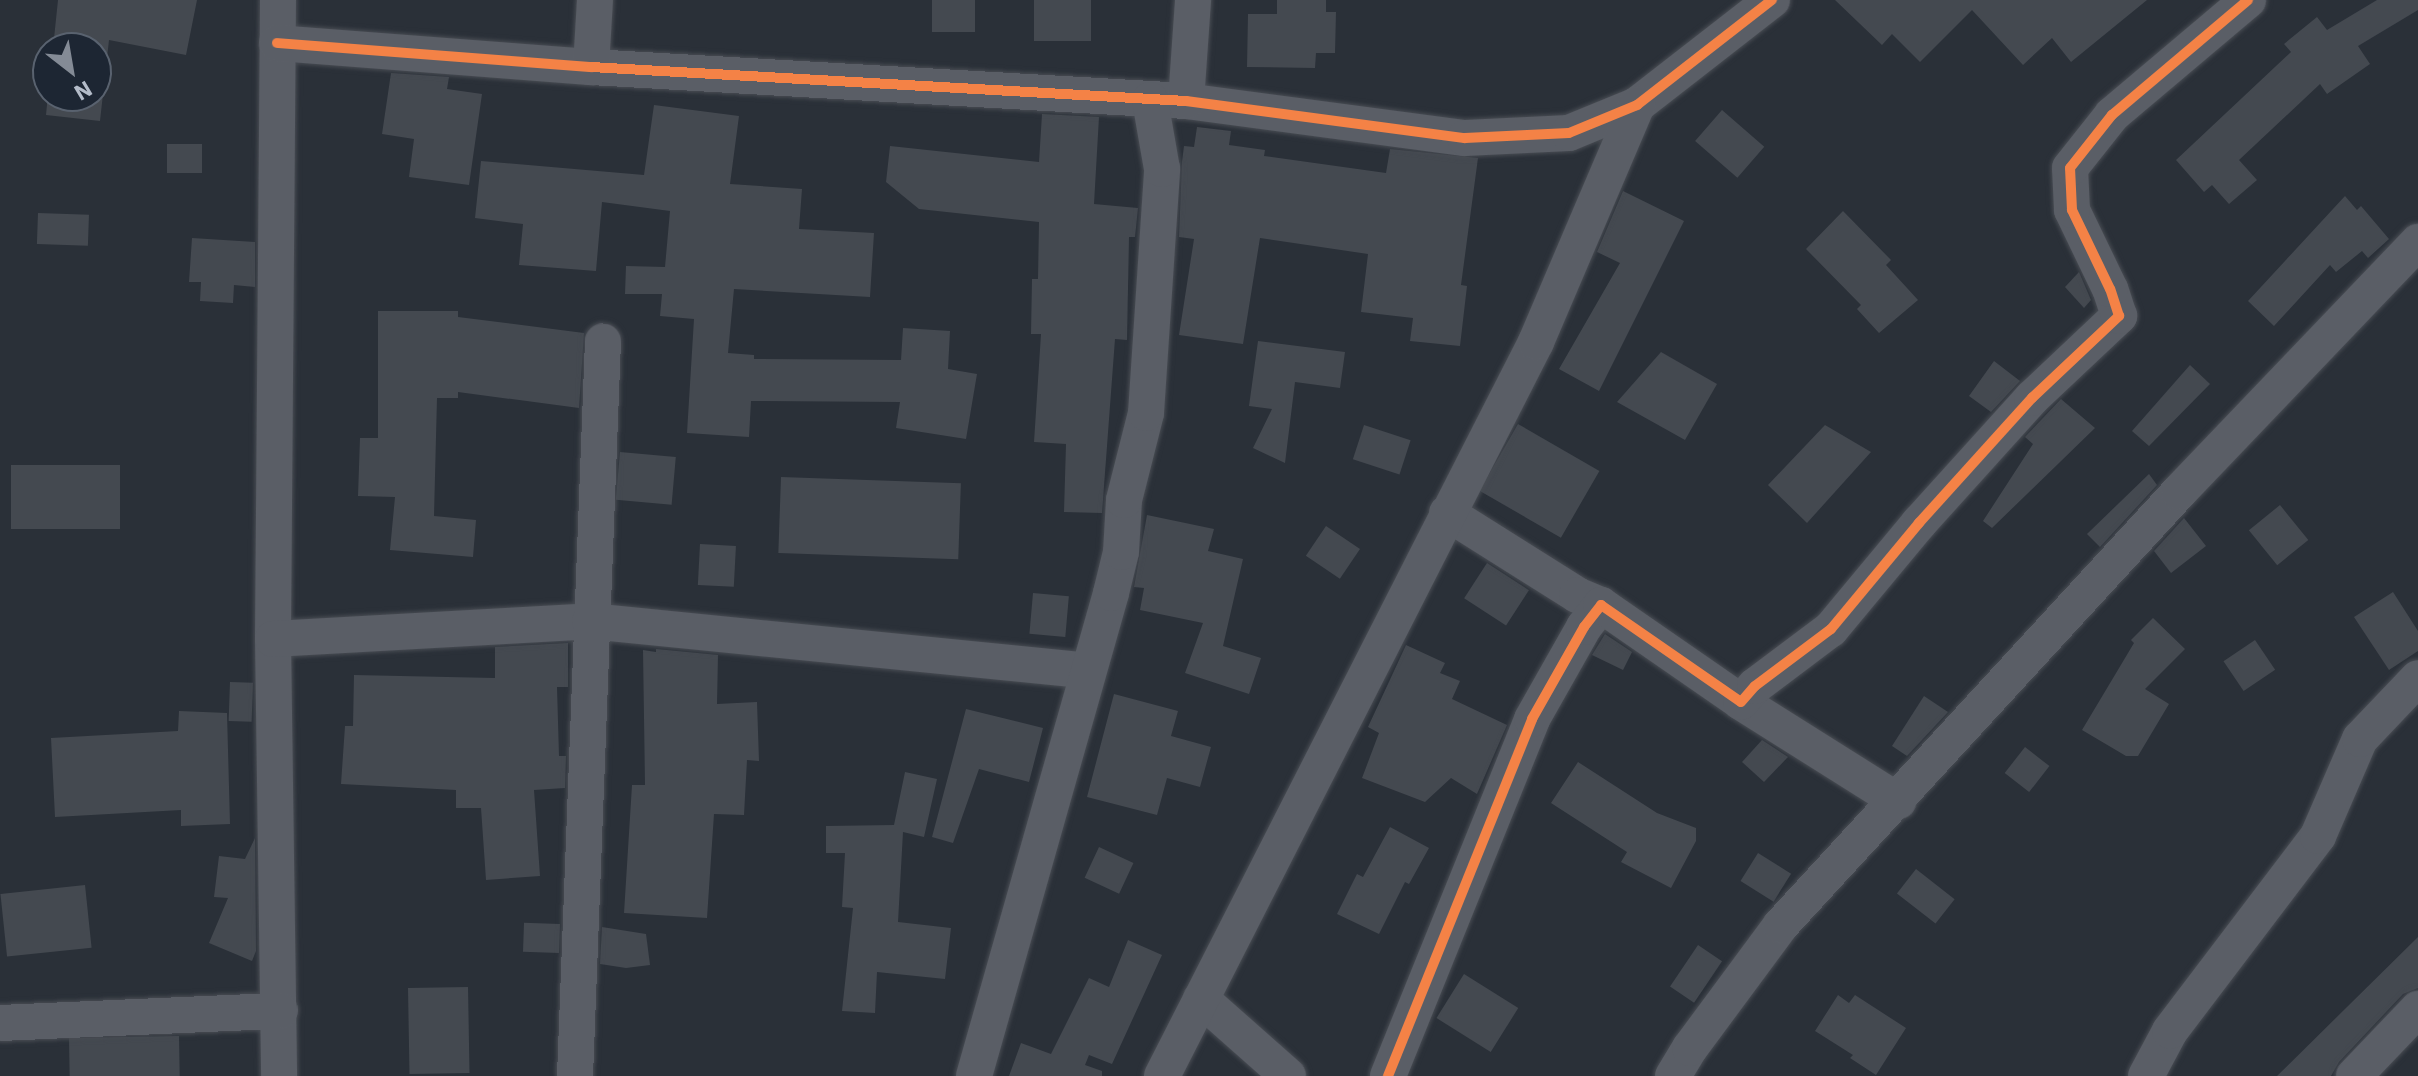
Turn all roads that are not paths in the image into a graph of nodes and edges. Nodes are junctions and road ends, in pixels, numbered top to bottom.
1 (278, 0) edge
2 (595, 0) edge
3 (1193, 0) edge
4 (1772, 0) edge
5 (2248, 0) edge
6 (277, 43) junction
7 (591, 67) junction
8 (1150, 100) junction
9 (1186, 101) junction
10 (1637, 105) junction
11 (2418, 242) edge
12 (603, 342) dead end
13 (1447, 513) junction
14 (1601, 605) junction
15 (590, 621) junction
16 (273, 639) junction
17 (1087, 671) junction
18 (2418, 678) edge
19 (1741, 702) junction
20 (1898, 801) junction
21 (1201, 999) junction
22 (2418, 1009) edge
23 (280, 1011) junction
24 (0, 1023) edge
25 (279, 1076) edge
26 (575, 1076) edge
27 (974, 1076) edge
28 (1162, 1076) edge
29 (1288, 1076) edge
30 (1388, 1076) edge
31 (1673, 1076) edge
32 (2146, 1076) edge
33 (2354, 1076) edge

1 - 6 street
2 - 7 street
3 - 9 street
4 - 10 street
5 - 19 street
6 - 7 street
6 - 16 street
7 - 8 street
8 - 9 street
8 - 17 street
9 - 10 street
10 - 13 street
11 - 20 street
12 - 15 street
13 - 14 street
13 - 21 street
14 - 19 street
14 - 30 street
15 - 16 street
15 - 17 street
15 - 26 street
16 - 23 street
17 - 27 street
18 - 32 street
19 - 20 street
20 - 31 street
21 - 28 street
21 - 29 street
22 - 33 street
23 - 24 street
23 - 25 street

